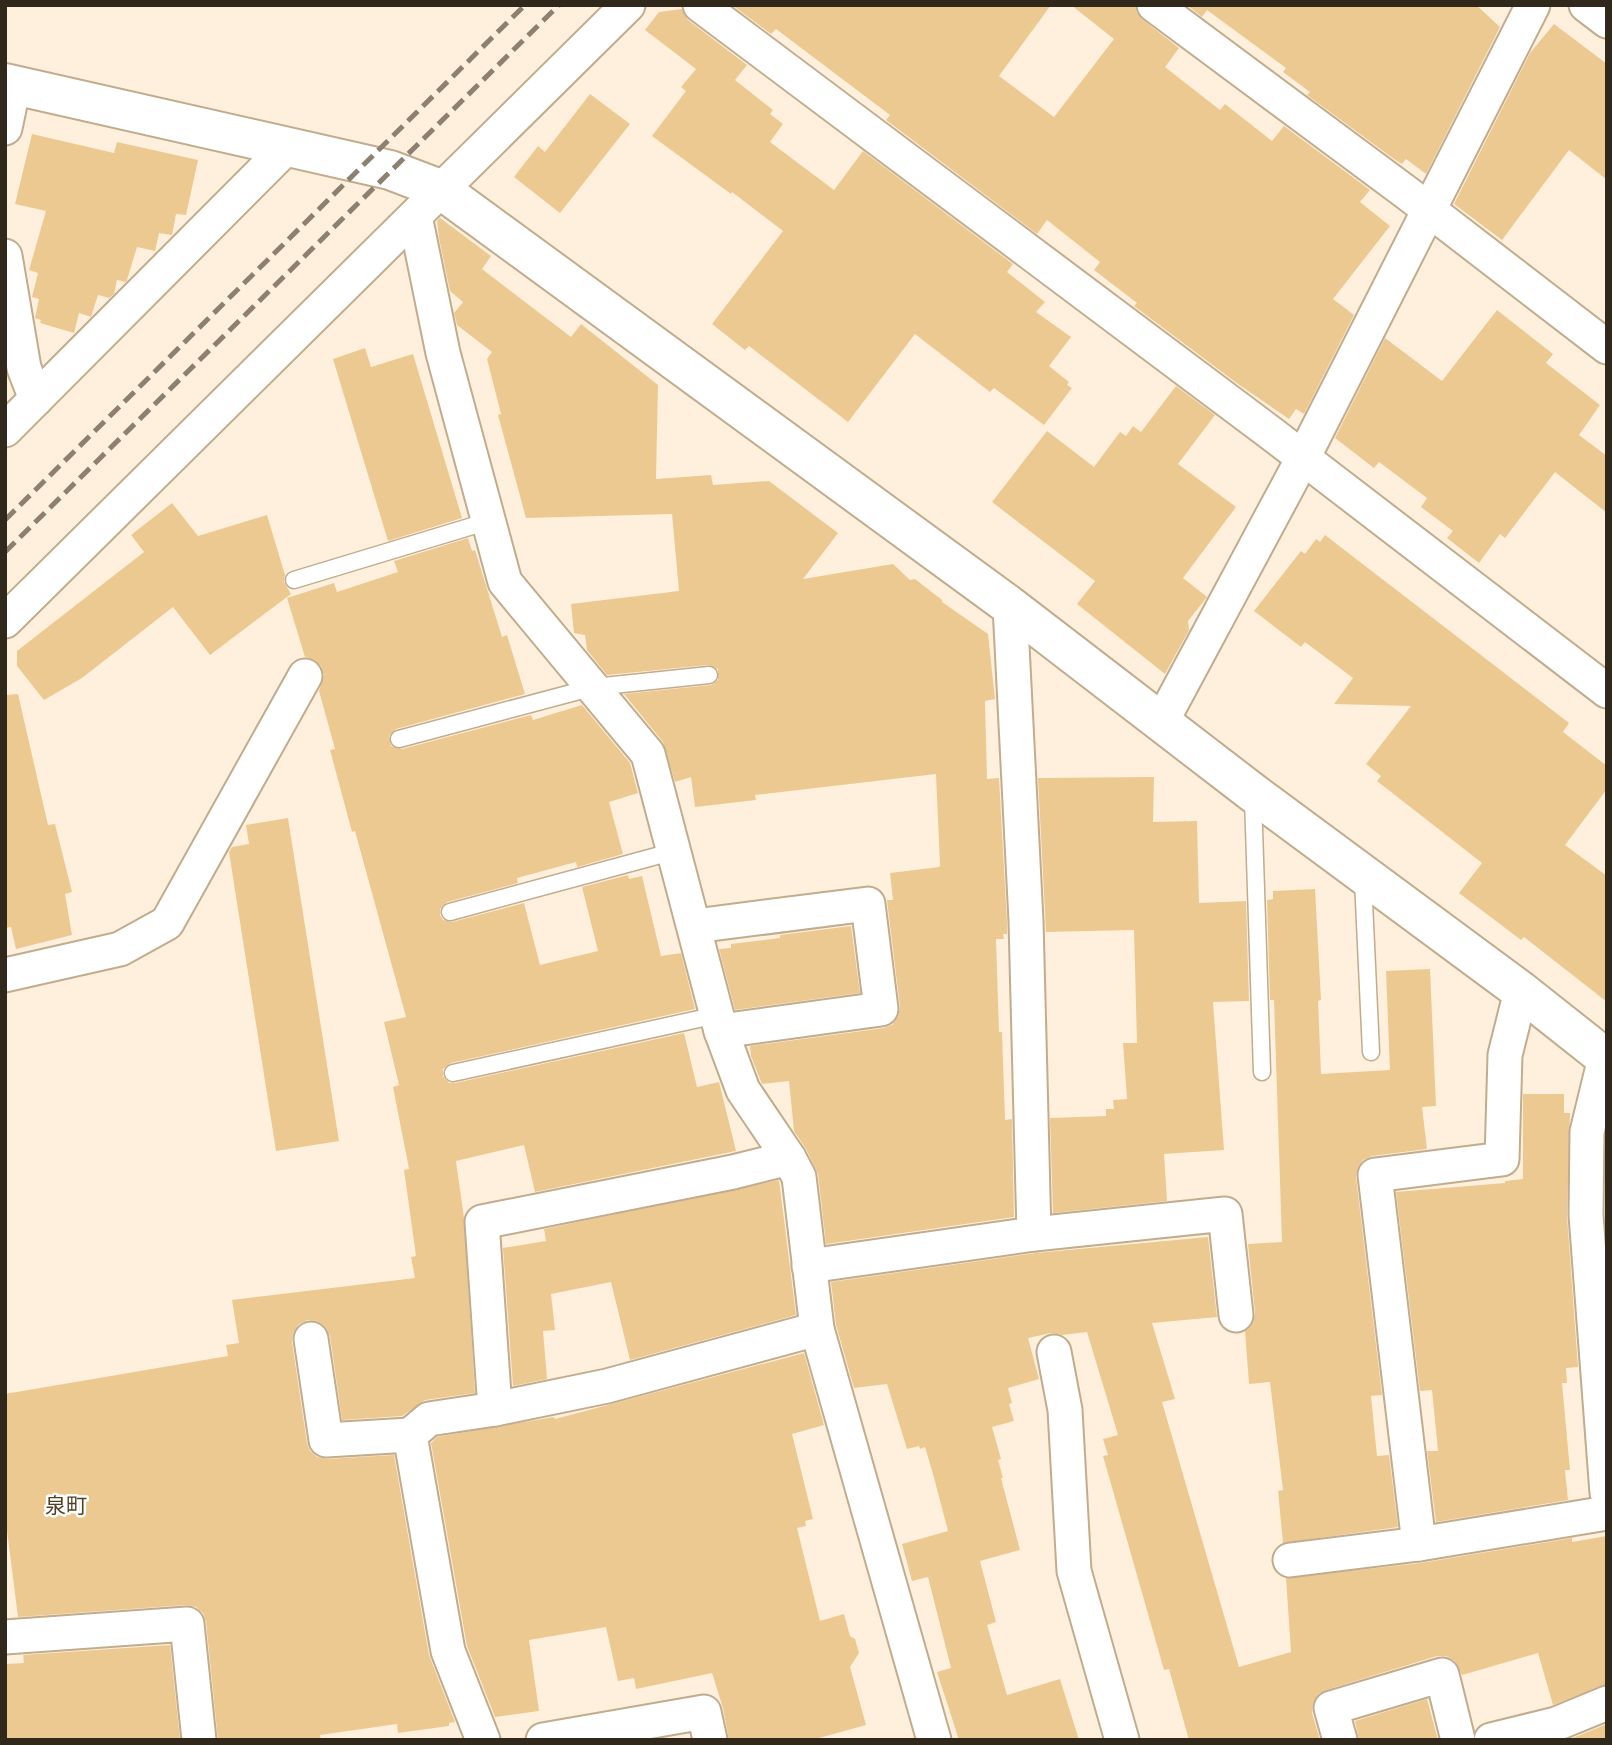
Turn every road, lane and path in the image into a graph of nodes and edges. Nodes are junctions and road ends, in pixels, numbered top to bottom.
1 (628, 5) edge
2 (700, 5) edge
3 (1154, 5) edge
4 (1533, 5) edge
5 (1586, 5) edge
6 (1607, 21) edge
7 (10, 84) edge
8 (5, 128) edge
9 (288, 146) junction
10 (428, 203) junction
11 (1427, 210) junction
12 (5, 256) edge
13 (1607, 347) edge
14 (36, 399) junction
15 (5, 430) edge
16 (1303, 458) junction
17 (489, 521) junction
18 (294, 580) dead end
19 (1010, 606) junction
20 (5, 621) edge
21 (709, 675) dead end
22 (305, 676) dead end
23 (593, 687) junction
24 (1607, 691) edge
25 (1162, 721) junction
26 (399, 739) dead end
27 (1252, 792) junction
28 (675, 851) junction
29 (1363, 874) junction
30 (450, 912) dead end
31 (695, 926) junction
32 (5, 975) edge
33 (1521, 991) junction
34 (719, 1023) junction
35 (1371, 1052) dead end
36 (1606, 1058) edge
37 (1262, 1072) dead end
38 (453, 1073) dead end
39 (789, 1158) junction
40 (1034, 1234) junction
41 (809, 1266) junction
42 (1236, 1315) dead end
43 (817, 1329) junction
44 (311, 1339) dead end
45 (1054, 1352) dead end
46 (495, 1409) junction
47 (410, 1435) junction
48 (1607, 1493) edge
49 (1607, 1513) edge
50 (1419, 1544) junction
51 (1290, 1560) dead end
52 (5, 1637) edge
53 (1607, 1703) edge
54 (199, 1740) edge
55 (483, 1740) edge
56 (543, 1740) edge
57 (710, 1740) edge
58 (933, 1740) edge
59 (1122, 1740) edge
60 (1340, 1740) edge
61 (1458, 1740) edge
62 (1491, 1740) edge

1 - 10 street
2 - 16 street
3 - 11 street
4 - 11 street
5 - 6 street
7 - 8 street
7 - 9 street
9 - 10 street
9 - 14 street
10 - 17 street
10 - 19 street
10 - 20 street
11 - 13 street
11 - 16 street
12 - 14 street
14 - 15 street
16 - 24 street
16 - 25 street
17 - 18 lane
17 - 23 street
19 - 25 street
19 - 40 street
21 - 23 lane
22 - 32 street
23 - 26 lane
23 - 28 street
25 - 27 street
27 - 29 street
27 - 37 lane
28 - 30 lane
28 - 31 street
29 - 33 street
29 - 35 lane
31 - 34 street
31 - 34 street
33 - 36 street
33 - 50 street
34 - 38 lane
34 - 39 street
36 - 48 street
39 - 41 street
39 - 46 street
40 - 41 street
40 - 42 street
41 - 43 street
43 - 46 street
43 - 58 street
44 - 47 street
45 - 59 street
46 - 47 street
47 - 55 street
49 - 50 street
50 - 51 street
52 - 54 street
53 - 62 street
56 - 57 street
60 - 61 street

